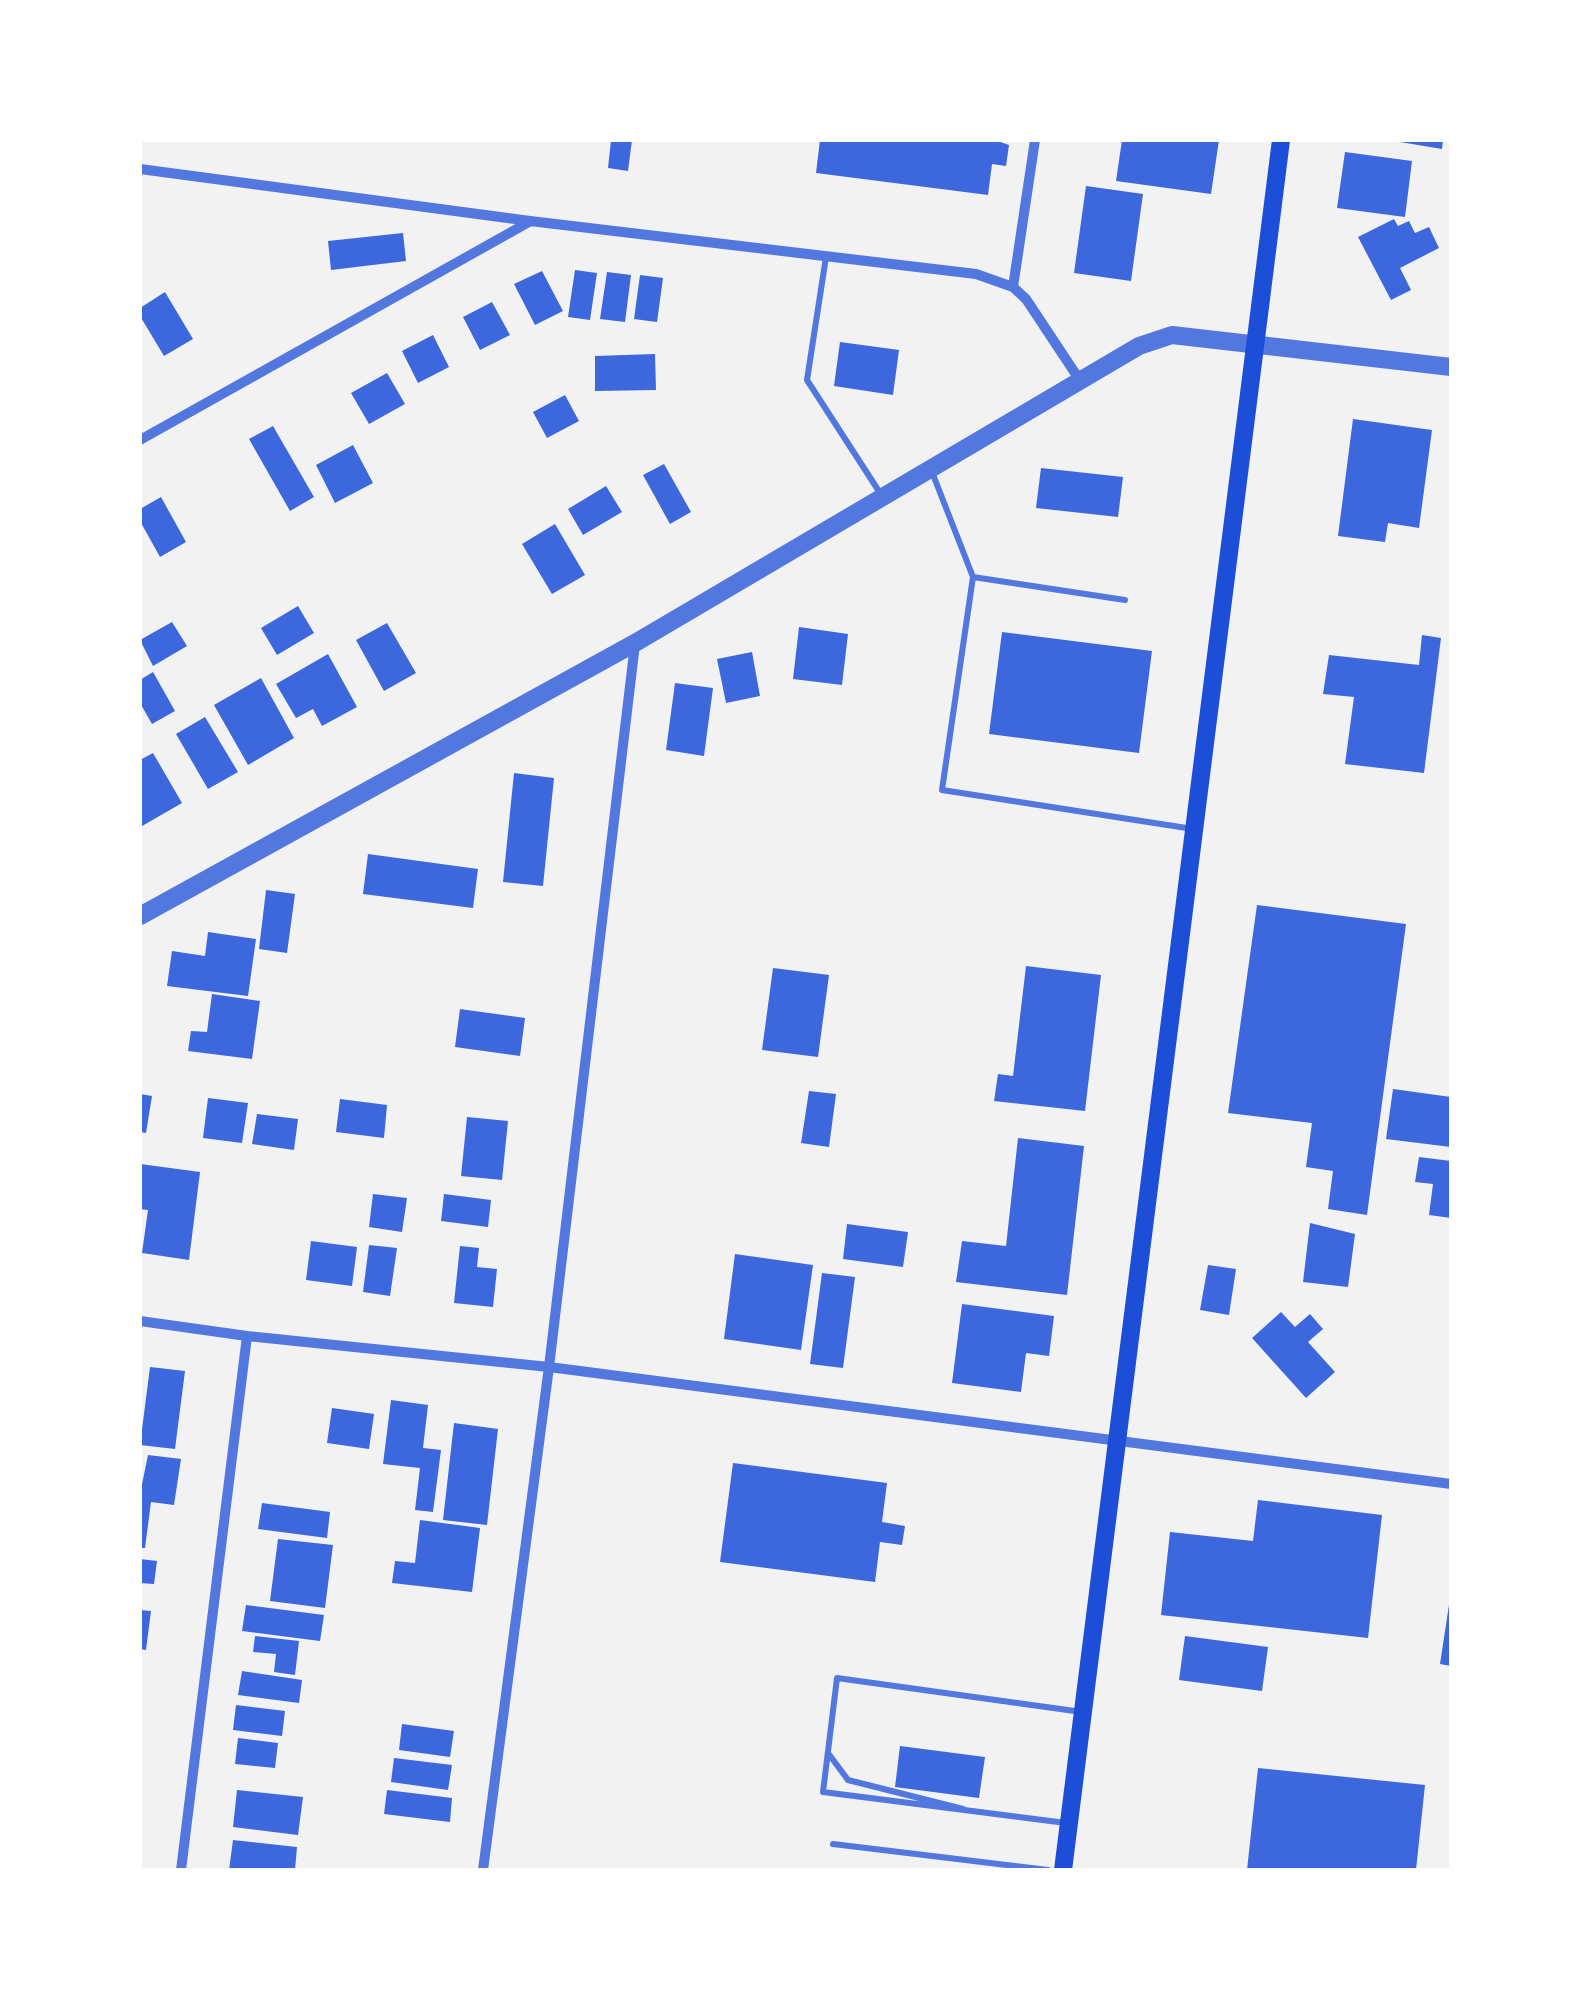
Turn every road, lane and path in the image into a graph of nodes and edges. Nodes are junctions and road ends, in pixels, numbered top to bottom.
1 (1035, 140) edge
2 (1280, 140) edge
3 (140, 169) edge
4 (530, 221) junction
5 (826, 256) junction
6 (1013, 287) junction
7 (1255, 342) junction
8 (1451, 366) edge
9 (1082, 383) junction
10 (140, 440) edge
11 (932, 470) junction
12 (884, 498) junction
13 (973, 577) junction
14 (1125, 600) dead end
15 (635, 644) junction
16 (1194, 829) junction
17 (140, 916) edge
18 (140, 1320) edge
19 (247, 1336) junction
20 (549, 1367) junction
21 (1119, 1441) junction
22 (1451, 1484) edge
23 (1084, 1712) junction
24 (828, 1752) junction
25 (978, 1814) junction
26 (1069, 1823) junction
27 (833, 1844) dead end
28 (181, 1870) edge
29 (483, 1870) edge
30 (1048, 1870) edge
31 (1063, 1870) edge

1 - 6 street
2 - 7 main road
3 - 4 street
4 - 5 street
4 - 10 street
5 - 6 street
5 - 12 lane
6 - 9 street
7 - 8 street
7 - 9 street
7 - 16 main road
9 - 11 street
11 - 12 street
11 - 13 lane
12 - 15 street
13 - 14 lane
13 - 16 lane
15 - 17 street
15 - 20 street
16 - 21 main road
18 - 19 street
19 - 20 street
19 - 28 street
20 - 21 street
20 - 29 street
21 - 22 street
21 - 23 main road
23 - 24 lane
23 - 26 main road
24 - 25 lane
24 - 25 lane
25 - 26 lane
26 - 31 main road
27 - 30 lane

